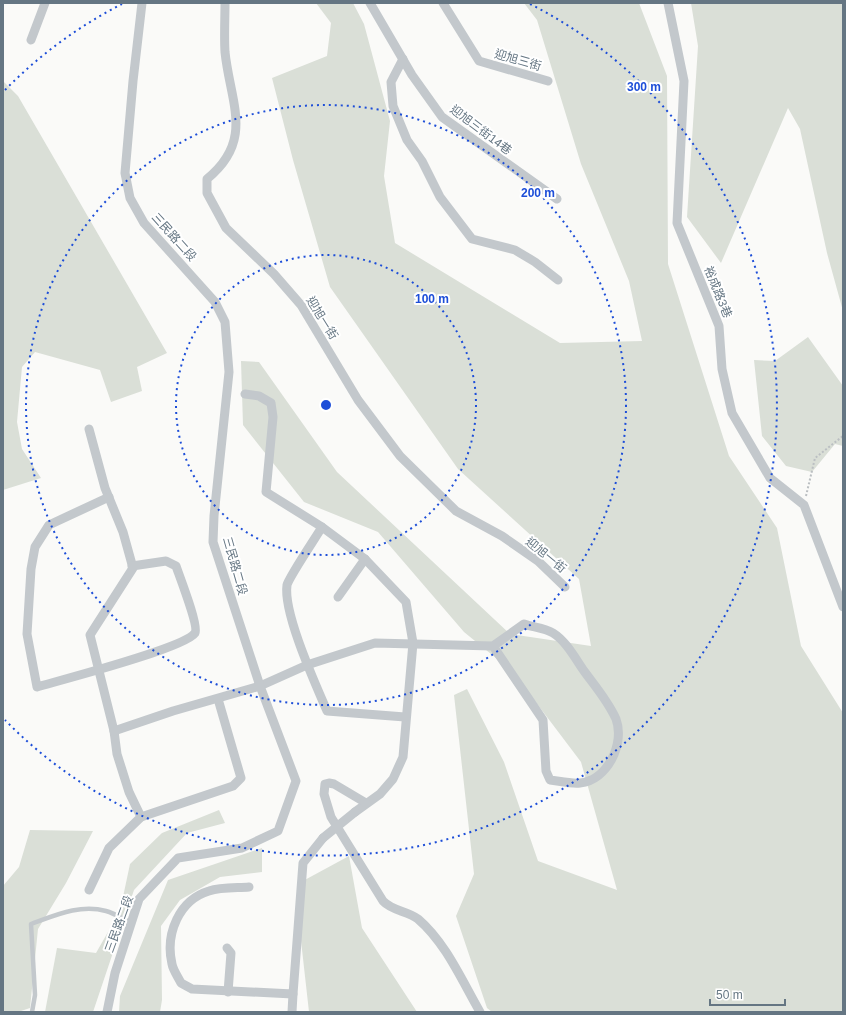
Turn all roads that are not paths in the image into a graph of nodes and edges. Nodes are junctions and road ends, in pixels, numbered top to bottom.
1 (45, 3) edge
2 (142, 3) edge
3 (225, 3) edge
4 (370, 3) edge
5 (443, 3) edge
6 (668, 3) edge
7 (31, 40) dead end
8 (403, 59) junction
9 (548, 81) dead end
10 (557, 199) dead end
11 (558, 280) dead end
12 (245, 394) dead end
13 (89, 429) dead end
14 (109, 497) junction
15 (322, 527) junction
16 (365, 559) junction
17 (132, 566) junction
18 (565, 587) dead end
19 (338, 597) dead end
20 (843, 607) edge
21 (413, 643) junction
22 (494, 646) junction
23 (307, 665) junction
24 (99, 668) junction
25 (260, 686) junction
26 (218, 699) junction
27 (406, 717) junction
28 (114, 731) junction
29 (366, 803) junction
30 (142, 817) junction
31 (249, 887) dead end
32 (90, 890) dead end
33 (131, 923) junction
34 (227, 948) dead end
35 (228, 992) junction
36 (293, 994) junction
37 (32, 1012) edge
38 (107, 1012) edge
39 (292, 1012) edge
40 (480, 1012) edge

1 - 7 street
2 - 25 street, 三民路二段
3 - 18 street, 迎旭一街
4 - 8 street, 迎旭三街14巷
5 - 9 street, 迎旭三街
6 - 20 street, 裕成路3巷
8 - 10 street, 迎旭三街14巷
8 - 11 street
12 - 15 street
13 - 14 street
14 - 17 street
14 - 24 street
15 - 16 street
15 - 23 street
16 - 19 street
16 - 21 street
17 - 24 street
17 - 24 street
21 - 22 street
21 - 23 street
21 - 27 street
22 - 22 street
23 - 25 street
23 - 27 street
24 - 28 street
25 - 26 street
25 - 33 street, 三民路二段
26 - 28 street
26 - 30 street
27 - 29 street
28 - 30 street
29 - 36 street, bridge
29 - 40 street
30 - 32 street
31 - 35 street
33 - 37 lane
33 - 38 street, 三民路二段
34 - 35 street
35 - 36 street
36 - 39 street

